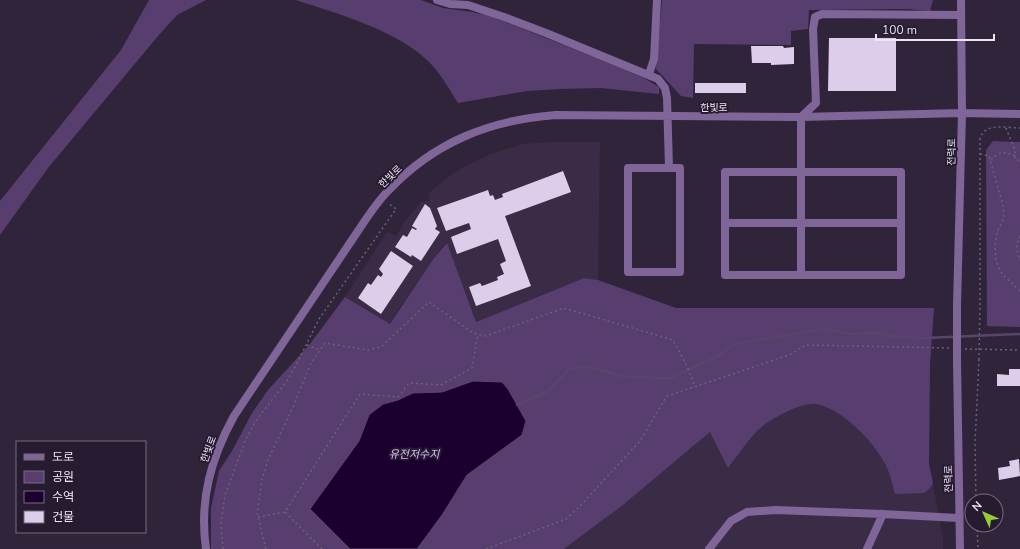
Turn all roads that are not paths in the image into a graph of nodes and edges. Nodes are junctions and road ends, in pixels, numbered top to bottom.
1 (437, 0) edge
2 (657, 0) edge
3 (961, 0) edge
4 (961, 15) junction
5 (649, 74) junction
6 (962, 113) junction
7 (1020, 114) edge
8 (668, 116) junction
9 (801, 117) junction
10 (669, 168) junction
11 (801, 172) junction
12 (725, 223) junction
13 (801, 223) junction
14 (901, 223) junction
15 (801, 275) junction
16 (883, 514) junction
17 (958, 518) junction
18 (206, 549) edge
19 (709, 549) edge
20 (867, 549) edge
21 (960, 549) edge

1 - 5 street
2 - 5 street
3 - 4 street, 전력로
4 - 6 street, 전력로
4 - 9 street
5 - 8 street
6 - 7 street, 한빛로
6 - 9 street, 한빛로
6 - 17 street, 전력로, bridge
8 - 9 street, 한빛로
8 - 10 street
8 - 18 street, 한빛로
9 - 11 street
10 - 10 street
11 - 12 street
11 - 13 street
11 - 14 street
12 - 13 street
12 - 15 street
13 - 14 street
13 - 15 street
14 - 15 street
16 - 17 street
16 - 19 street
16 - 20 street
17 - 21 street, 전력로

